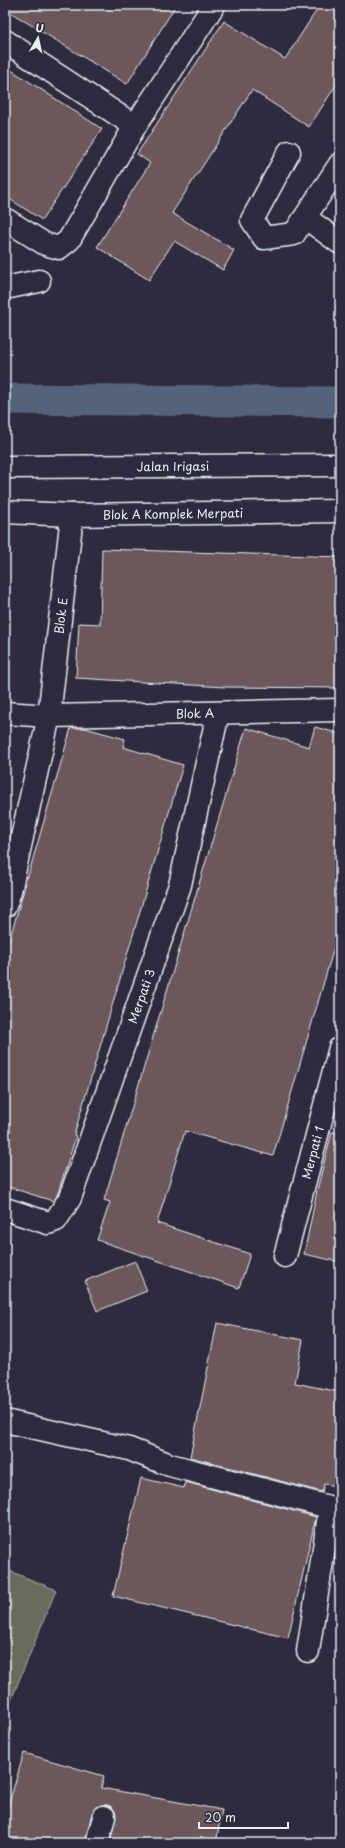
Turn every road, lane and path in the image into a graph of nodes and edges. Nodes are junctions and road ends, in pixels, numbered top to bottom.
1 (214, 5) edge
2 (5, 41) edge
3 (135, 126) junction
4 (288, 152) dead end
5 (340, 164) edge
6 (306, 218) junction
7 (5, 219) edge
8 (340, 242) edge
9 (39, 281) dead end
10 (5, 288) edge
11 (340, 465) edge
12 (5, 467) edge
13 (340, 511) edge
14 (5, 512) edge
15 (72, 515) junction
16 (340, 710) edge
17 (5, 713) edge
18 (218, 713) junction
19 (49, 716) junction
20 (5, 906) edge
21 (340, 1048) edge
22 (5, 1209) edge
23 (285, 1256) dead end
24 (5, 1421) edge
25 (335, 1510) edge
26 (308, 1651) dead end
27 (104, 1816) dead end
28 (97, 1843) edge

1 - 3 street
2 - 3 street
3 - 7 street
4 - 6 street
5 - 6 street
6 - 8 street
9 - 10 street
11 - 12 street, Jalan Irigasi
13 - 15 street, Blok A Komplek Merpati
14 - 15 street, Blok A Komplek Merpati
15 - 19 street, Blok E
16 - 18 street, Blok A
17 - 19 street, Blok A
18 - 19 street, Blok A
18 - 22 street, Merpati 3
19 - 20 street
21 - 23 street, Merpati 1
24 - 25 street
25 - 26 street
27 - 28 street

